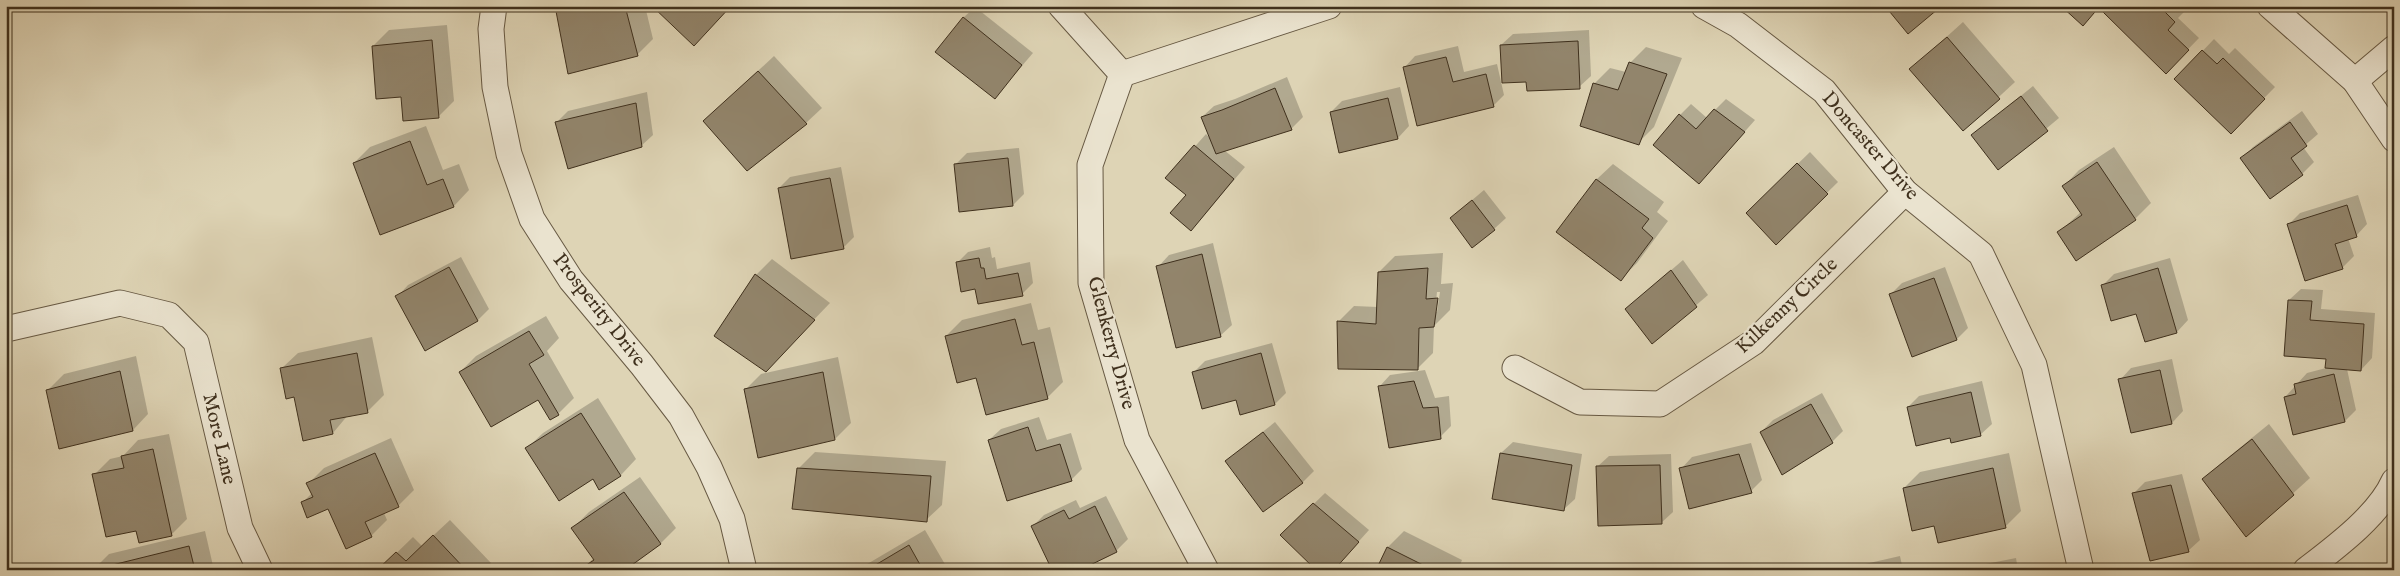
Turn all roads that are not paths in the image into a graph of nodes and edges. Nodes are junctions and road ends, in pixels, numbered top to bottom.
1 (494, 6) edge
2 (1061, 6) edge
3 (1329, 6) edge
4 (1704, 6) edge
5 (2270, 6) edge
6 (2394, 48) edge
7 (1122, 74) junction
8 (2355, 81) junction
9 (2394, 139) edge
10 (1905, 192) junction
11 (6, 329) edge
12 (1515, 368) dead end
13 (2391, 493) edge
14 (260, 570) edge
15 (744, 570) edge
16 (1206, 570) edge
17 (2080, 570) edge
18 (2306, 570) edge

1 - 15 street, Prosperity Drive
2 - 7 street
3 - 7 street
4 - 10 street, Doncaster Drive
5 - 8 street
6 - 8 street
7 - 16 street, Glenkerry Drive
8 - 9 street
10 - 12 street, Kilkenny Circle
10 - 17 street, Doncaster Drive
11 - 14 street, More Lane
13 - 18 street

